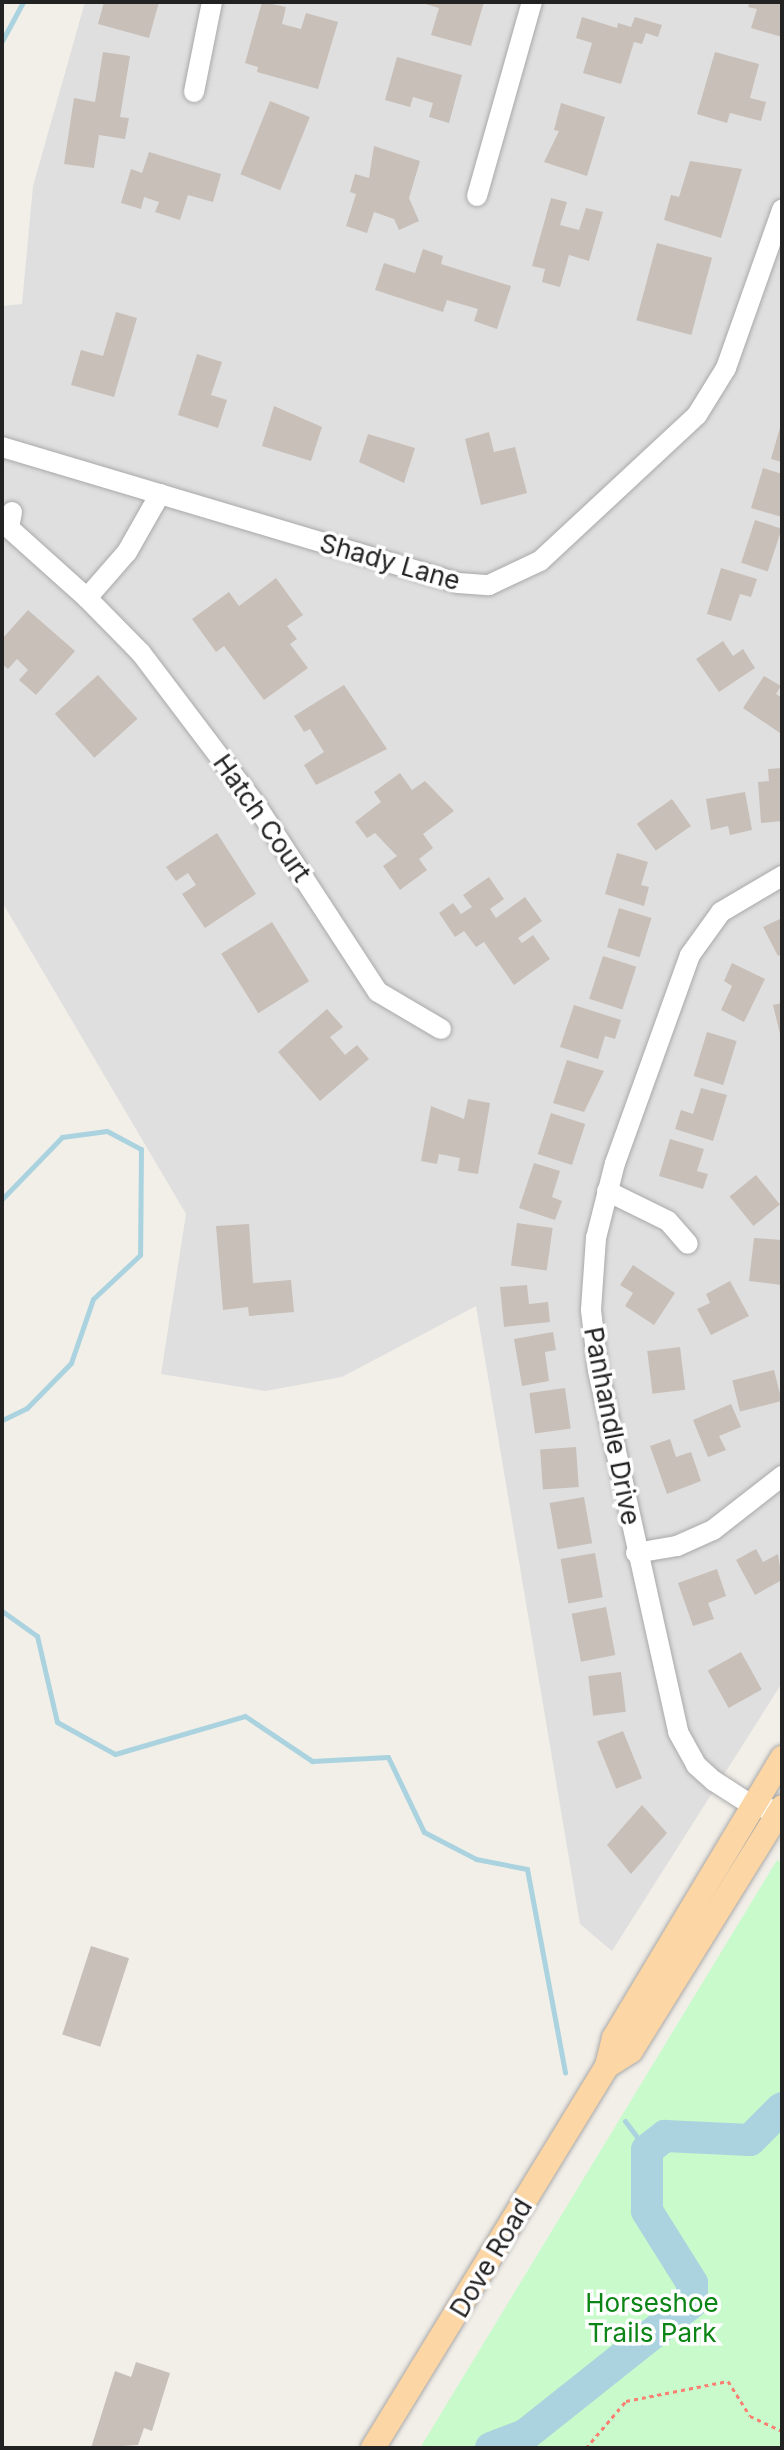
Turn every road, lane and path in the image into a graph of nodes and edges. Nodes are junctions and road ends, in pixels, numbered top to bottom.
1 (212, 2) edge
2 (532, 2) edge
3 (194, 92) dead end
4 (477, 196) dead end
5 (782, 210) edge
6 (2, 447) edge
7 (160, 494) junction
8 (12, 512) dead end
9 (87, 598) junction
10 (782, 876) edge
11 (441, 1029) dead end
12 (607, 1191) junction
13 (688, 1244) dead end
14 (782, 1476) edge
15 (636, 1553) junction
16 (782, 1758) edge
17 (753, 1806) junction
18 (779, 1819) edge
19 (607, 2066) junction
20 (782, 2431) edge
21 (373, 2448) edge
22 (586, 2448) edge

1 - 3 street
2 - 4 street
5 - 7 street, Shady Lane
6 - 7 street, Shady Lane
7 - 9 street
8 - 9 street, Hatch Court
9 - 11 street, Hatch Court
10 - 12 street, Panhandle Drive
12 - 13 street
12 - 15 street, Panhandle Drive
14 - 15 street
15 - 17 street, Panhandle Drive
16 - 17 main road, Dove Road
17 - 18 street
17 - 19 main road, Dove Road
18 - 19 main road, Dove Road
19 - 21 main road, Dove Road
20 - 22 path

